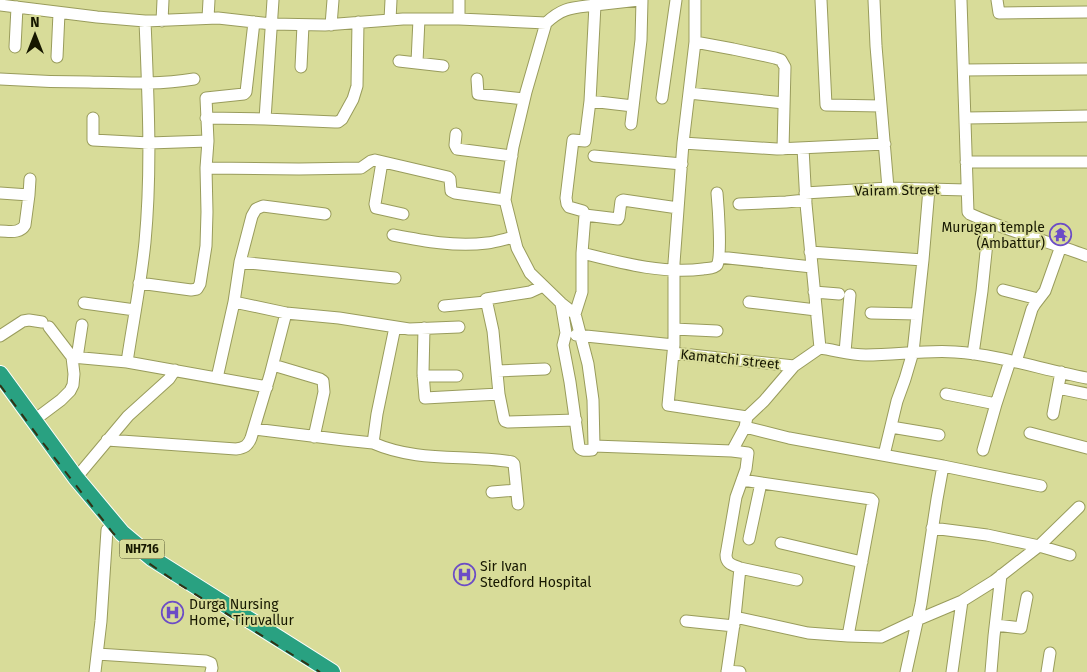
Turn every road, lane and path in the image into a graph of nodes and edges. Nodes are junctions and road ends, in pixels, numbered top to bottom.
1 (163, 0) edge
2 (209, 0) edge
3 (272, 0) edge
4 (333, 0) edge
5 (391, 0) edge
6 (459, 0) edge
7 (641, 0) edge
8 (676, 0) edge
9 (695, 0) edge
10 (821, 0) edge
11 (874, 0) edge
12 (960, 0) edge
13 (997, 0) edge
14 (0, 5) edge
15 (595, 5) junction
16 (17, 8) junction
17 (59, 12) junction
18 (1087, 12) edge
19 (208, 18) junction
20 (418, 19) junction
21 (459, 19) junction
22 (390, 20) junction
23 (162, 21) junction
24 (144, 22) junction
25 (254, 22) junction
26 (358, 22) junction
27 (546, 23) junction
28 (271, 24) junction
29 (303, 25) junction
30 (331, 25) junction
31 (695, 42) junction
32 (15, 47) dead end
33 (57, 57) dead end
34 (399, 61) dead end
35 (417, 62) junction
36 (443, 66) dead end
37 (300, 67) dead end
38 (1087, 69) edge
39 (964, 70) junction
40 (0, 79) edge
41 (477, 79) dead end
42 (194, 80) dead end
43 (147, 84) junction
44 (689, 93) junction
45 (662, 98) dead end
46 (524, 99) junction
47 (590, 102) junction
48 (784, 103) junction
49 (633, 106) junction
50 (881, 106) junction
51 (1087, 116) edge
52 (93, 118) dead end
53 (206, 118) junction
54 (265, 118) junction
55 (965, 118) junction
56 (631, 124) dead end
57 (456, 134) dead end
58 (208, 141) junction
59 (149, 143) junction
60 (684, 143) junction
61 (884, 144) junction
62 (803, 148) junction
63 (783, 149) junction
64 (512, 156) junction
65 (594, 156) dead end
66 (382, 162) junction
67 (966, 162) junction
68 (1087, 162) edge
69 (682, 164) junction
70 (206, 168) junction
71 (30, 179) dead end
72 (888, 188) junction
73 (929, 189) junction
74 (967, 190) junction
75 (0, 193) edge
76 (717, 193) dead end
77 (28, 195) junction
78 (805, 197) junction
79 (505, 200) junction
80 (739, 204) dead end
81 (678, 208) junction
82 (325, 214) dead end
83 (403, 214) dead end
84 (585, 215) junction
85 (989, 223) junction
86 (0, 235) edge
87 (393, 235) dead end
88 (514, 238) junction
89 (1060, 246) junction
90 (810, 252) junction
91 (582, 253) junction
92 (1087, 256) edge
93 (719, 257) junction
94 (923, 260) junction
95 (240, 262) junction
96 (812, 267) junction
97 (674, 270) junction
98 (396, 278) dead end
99 (139, 283) junction
100 (543, 286) junction
101 (1003, 290) dead end
102 (814, 292) junction
103 (1038, 300) junction
104 (234, 302) junction
105 (486, 302) junction
106 (561, 302) junction
107 (749, 302) dead end
108 (84, 303) dead end
109 (444, 306) dead end
110 (135, 310) junction
111 (816, 310) junction
112 (286, 313) junction
113 (871, 313) dead end
114 (575, 314) junction
115 (917, 314) junction
116 (82, 325) dead end
117 (395, 327) junction
118 (459, 327) dead end
119 (424, 328) junction
120 (674, 329) junction
121 (717, 331) dead end
122 (566, 334) junction
123 (0, 336) edge
124 (581, 336) junction
125 (820, 348) junction
126 (673, 349) junction
127 (845, 352) junction
128 (913, 352) junction
129 (973, 354) junction
130 (75, 357) junction
131 (127, 362) junction
132 (1013, 362) junction
133 (273, 365) junction
134 (794, 366) junction
135 (545, 369) dead end
136 (175, 370) junction
137 (497, 371) junction
138 (1061, 372) junction
139 (0, 374) edge
140 (423, 376) junction
141 (457, 376) dead end
142 (217, 378) junction
143 (1087, 378) edge
144 (267, 387) junction
145 (1058, 388) junction
146 (0, 389) edge
147 (499, 394) junction
148 (946, 394) dead end
149 (1087, 394) edge
150 (996, 404) junction
151 (1053, 414) dead end
152 (576, 420) junction
153 (33, 421) junction
154 (746, 422) junction
155 (891, 427) junction
156 (254, 430) junction
157 (1030, 433) dead end
158 (939, 435) dead end
159 (314, 437) junction
160 (107, 440) junction
161 (373, 443) junction
162 (594, 446) junction
163 (1087, 448) edge
164 (983, 450) dead end
165 (732, 451) junction
166 (884, 455) junction
167 (943, 466) junction
168 (76, 478) junction
169 (742, 480) junction
170 (761, 483) junction
171 (1041, 486) dead end
172 (516, 490) junction
173 (492, 492) dead end
174 (518, 504) dead end
175 (1079, 507) dead end
176 (110, 527) junction
177 (932, 528) junction
178 (749, 539) dead end
179 (781, 543) dead end
180 (1039, 546) junction
181 (1070, 555) dead end
182 (862, 562) junction
183 (740, 568) junction
184 (1002, 575) junction
185 (797, 580) dead end
186 (1027, 597) dead end
187 (962, 601) junction
188 (917, 620) junction
189 (686, 621) dead end
190 (735, 622) junction
191 (996, 625) junction
192 (848, 636) junction
193 (1050, 653) dead end
194 (97, 654) junction
195 (727, 671) edge
196 (95, 672) edge
197 (211, 672) edge
198 (316, 672) edge
199 (332, 672) edge
200 (740, 672) edge
201 (906, 672) edge
202 (952, 672) edge
203 (991, 672) edge
204 (1047, 672) edge

1 - 23 street
2 - 19 street
3 - 28 street
4 - 30 street
5 - 22 street
6 - 21 street
7 - 15 street
7 - 49 street
8 - 45 street
9 - 31 street
10 - 50 street
11 - 50 street
12 - 39 street
13 - 18 street
14 - 16 street
15 - 27 street
15 - 47 street
16 - 17 street
16 - 32 street
17 - 24 street
17 - 33 street
19 - 23 street
19 - 25 street
20 - 21 street
20 - 22 street
20 - 35 street
21 - 27 street
22 - 26 street
23 - 24 street
24 - 43 street
25 - 28 street
25 - 53 street
26 - 30 street
26 - 54 street
27 - 46 street
28 - 29 street
28 - 54 street
29 - 30 street
29 - 37 street
31 - 44 street
31 - 48 street
34 - 35 street
35 - 36 street
38 - 39 street
39 - 55 street
40 - 43 street
41 - 46 street
42 - 43 street
43 - 59 street
44 - 48 street
44 - 60 street
46 - 64 street
47 - 49 street
47 - 84 street
48 - 63 street
49 - 56 street
50 - 61 street
51 - 55 street
52 - 59 street
53 - 54 street
53 - 58 street
55 - 67 street
57 - 64 street
58 - 59 street
58 - 70 street
59 - 99 street
60 - 63 street
60 - 69 street
61 - 62 street
61 - 72 street
62 - 63 street
62 - 78 street
64 - 79 street
65 - 69 street
66 - 70 street
66 - 79 street
66 - 83 street
67 - 68 street
67 - 74 street
69 - 81 street
70 - 99 street
71 - 77 street
72 - 73 street, Vairam Street
72 - 78 street, Vairam Street
73 - 74 street, Vairam Street
73 - 94 street
74 - 85 street
75 - 77 street
76 - 93 street
77 - 86 street
78 - 80 street, Vairam Street
78 - 90 street
79 - 88 street
81 - 84 street
81 - 97 street
82 - 95 street
84 - 91 street
85 - 89 street
85 - 129 street
87 - 88 street
88 - 100 street
89 - 92 street
89 - 103 street
90 - 94 street
90 - 96 street
91 - 97 street
91 - 114 street
93 - 96 street
93 - 97 street
94 - 115 street
95 - 98 street
95 - 104 street
96 - 102 street
97 - 120 street
99 - 110 street
100 - 105 street
100 - 106 street
101 - 103 street
102 - 111 street
102 - 127 street
103 - 132 street
104 - 112 street
104 - 142 street
105 - 109 street
105 - 137 street
106 - 114 street
106 - 122 street
107 - 111 street
108 - 110 street
110 - 131 street
111 - 125 street
112 - 117 street
112 - 133 street
113 - 115 street
114 - 124 street
115 - 128 street
116 - 130 street
117 - 119 street
117 - 161 street
118 - 119 street
119 - 140 street
120 - 121 street
120 - 126 street
122 - 124 street, Kamatchi street
122 - 152 street
123 - 130 street
124 - 126 street, Kamatchi street
124 - 162 street
125 - 127 street
125 - 134 street
126 - 134 street, Kamatchi street
126 - 154 street
127 - 128 street
128 - 129 street
128 - 155 street
129 - 132 street
130 - 131 street
130 - 153 street
131 - 136 street
132 - 138 street
132 - 150 street
133 - 144 street
133 - 159 street
134 - 154 street, Kamatchi street
135 - 137 street
136 - 142 street
136 - 160 street
137 - 147 street
138 - 143 street
138 - 145 street
139 - 153 highway, NH716
140 - 141 street
140 - 147 street
142 - 144 street
144 - 156 street
145 - 149 street
145 - 151 street
146 - 176 highway, NH716
147 - 152 street
148 - 150 street
150 - 164 street
152 - 162 street
153 - 168 highway, NH716
154 - 165 street, Kamatchi street
154 - 166 street
155 - 158 street
155 - 166 street
156 - 159 street
156 - 160 street
157 - 163 street
159 - 161 street
160 - 168 street
161 - 172 street
162 - 165 street
165 - 169 street
166 - 167 street
167 - 171 street
167 - 177 street
168 - 176 highway, NH716
169 - 170 street
169 - 183 street
170 - 178 street
170 - 182 street
172 - 173 street
172 - 174 street
175 - 180 street
176 - 194 street
176 - 198 highway, NH716
176 - 199 highway, NH716
177 - 180 street
177 - 188 street
179 - 182 street
180 - 181 street
180 - 184 street
182 - 192 street
183 - 185 street
183 - 190 street
184 - 187 street
184 - 191 street
186 - 191 street
187 - 188 street
187 - 202 street
188 - 192 street
188 - 201 street
189 - 190 street
190 - 192 street
190 - 195 street
191 - 203 street
193 - 204 street
194 - 196 street
194 - 197 street
195 - 200 street

